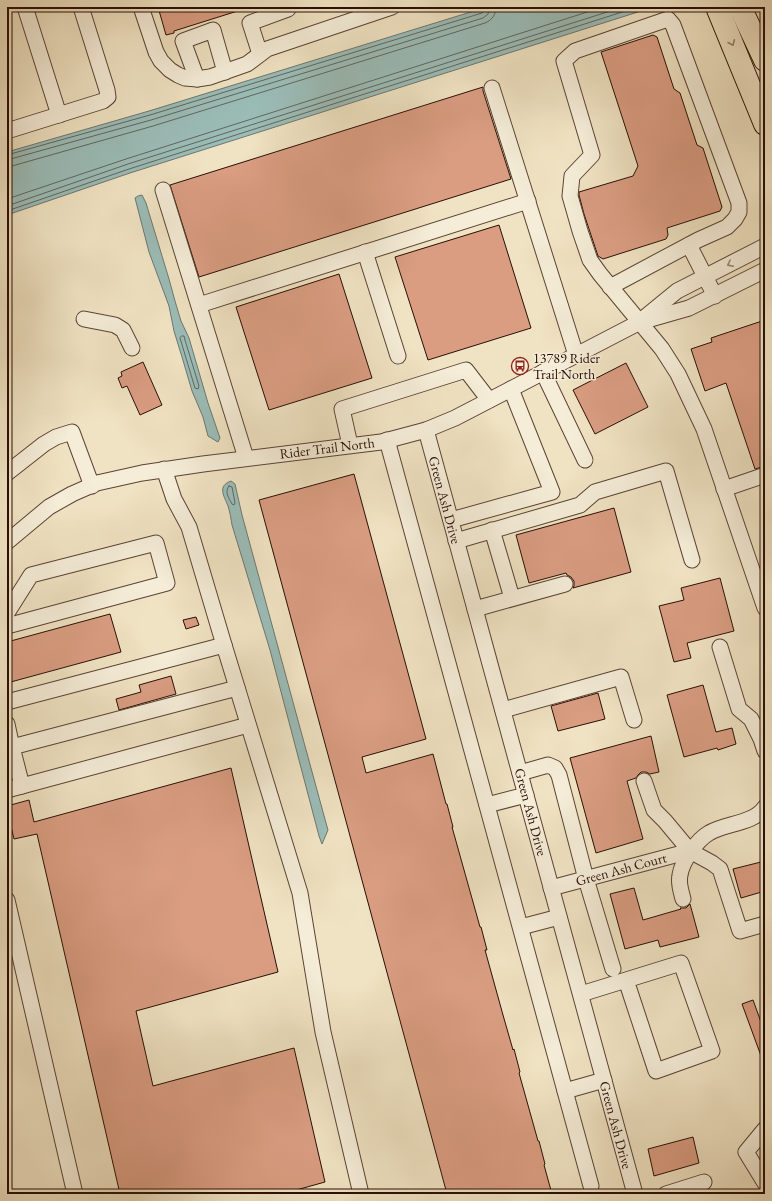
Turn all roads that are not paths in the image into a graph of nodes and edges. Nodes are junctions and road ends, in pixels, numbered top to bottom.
1 (25, 7) edge
2 (81, 7) edge
3 (141, 7) edge
4 (392, 7) edge
5 (717, 7) edge
6 (740, 7) edge
7 (288, 9) dead end
8 (260, 54) junction
9 (765, 60) edge
10 (226, 72) junction
11 (197, 79) junction
12 (492, 88) dead end
13 (60, 115) junction
14 (765, 124) edge
15 (7, 130) edge
16 (163, 190) dead end
17 (528, 201) junction
18 (689, 245) junction
19 (765, 246) edge
20 (365, 252) junction
21 (765, 270) edge
22 (705, 277) junction
23 (610, 286) junction
24 (715, 296) junction
25 (199, 305) junction
26 (84, 319) dead end
27 (640, 322) junction
28 (132, 348) dead end
29 (576, 355) junction
30 (398, 356) dead end
31 (543, 372) junction
32 (511, 389) junction
33 (489, 400) junction
34 (426, 430) junction
35 (387, 440) junction
36 (350, 445) junction
37 (246, 458) junction
38 (585, 460) dead end
39 (164, 469) junction
40 (7, 473) edge
41 (765, 475) edge
42 (92, 486) junction
43 (724, 489) junction
44 (451, 520) junction
45 (492, 530) junction
46 (456, 541) junction
47 (7, 542) edge
48 (692, 560) dead end
49 (565, 584) dead end
50 (512, 598) junction
51 (475, 608) junction
52 (765, 608) edge
53 (7, 613) edge
54 (7, 626) edge
55 (224, 645) junction
56 (720, 647) dead end
57 (237, 688) junction
58 (7, 702) edge
59 (503, 710) junction
60 (634, 720) dead end
61 (7, 724) edge
62 (248, 725) junction
63 (12, 747) junction
64 (765, 751) edge
65 (520, 773) junction
66 (644, 782) dead end
67 (22, 786) junction
68 (7, 790) edge
69 (526, 795) junction
70 (487, 805) junction
71 (765, 807) edge
72 (690, 851) junction
73 (586, 879) junction
74 (552, 888) junction
75 (683, 899) dead end
76 (7, 900) edge
77 (559, 917) junction
78 (765, 924) edge
79 (521, 927) junction
80 (613, 969) dead end
81 (626, 980) junction
82 (580, 994) junction
83 (604, 1080) junction
84 (565, 1091) junction
85 (765, 1129) edge
86 (704, 1182) dead end
87 (765, 1183) edge
88 (591, 1186) dead end
89 (634, 1193) edge
90 (75, 1194) edge
91 (361, 1194) edge
92 (666, 1194) edge

1 - 13 street
2 - 13 street
3 - 11 street
4 - 8 street
5 -> 14 highway
6 - 9 highway
7 - 8 street
8 - 10 street
10 - 11 street
10 - 11 street
12 - 17 street
13 - 15 street
16 - 25 street
17 - 20 street
17 - 29 street
18 - 22 street
18 - 23 street
18 - 23 street
19 -> 22 street, Rider Trail North
20 - 25 street
20 - 30 street
21 - 24 street, Rider Trail North
22 - 24 street
22 - 27 street, Rider Trail North
23 - 27 street
24 - 27 street, Rider Trail North
25 - 37 street
26 - 28 street
27 - 29 street, Rider Trail North
27 - 43 street
29 - 31 street, Rider Trail North
31 - 32 street, Rider Trail North
31 - 38 street
32 - 33 street, Rider Trail North
32 - 44 street
33 - 34 street, Rider Trail North
33 - 36 street
34 - 35 street, Rider Trail North
34 - 44 street, Green Ash Drive
35 - 36 street, Rider Trail North
35 - 70 street
36 - 37 street, Rider Trail North
37 - 39 street, Rider Trail North
39 - 42 street, Rider Trail North
39 - 55 street
40 - 42 street
41 - 43 street
42 - 47 street, Rider Trail North
43 - 52 street
44 - 46 street, Green Ash Drive
45 - 46 street
45 - 48 street
45 - 50 street
46 - 51 street, Green Ash Drive
49 - 50 street
50 - 51 street
51 - 59 street, Green Ash Drive
53 - 54 street
55 - 57 street
55 - 58 street
56 - 64 street
57 - 62 street
57 - 63 street
59 - 60 street
59 - 65 street, Green Ash Drive
61 - 63 street
62 - 67 street
62 - 91 street
63 - 67 street
65 - 69 street, Green Ash Drive
65 - 73 street
66 - 72 street
67 - 68 street
69 - 70 street
69 - 74 street, Green Ash Drive
70 - 79 street
71 - 72 street
72 - 73 street, Green Ash Court
72 - 75 street
72 - 78 street
73 - 74 street, Green Ash Court
73 - 80 street
74 - 77 street, Green Ash Drive
76 - 90 street
77 - 79 street
77 - 82 street, Green Ash Drive
79 - 84 street
81 - 81 street
81 - 82 street
82 - 83 street, Green Ash Drive
83 - 84 street
83 - 89 street, Green Ash Drive
84 - 88 street
85 - 87 street
86 - 92 street

